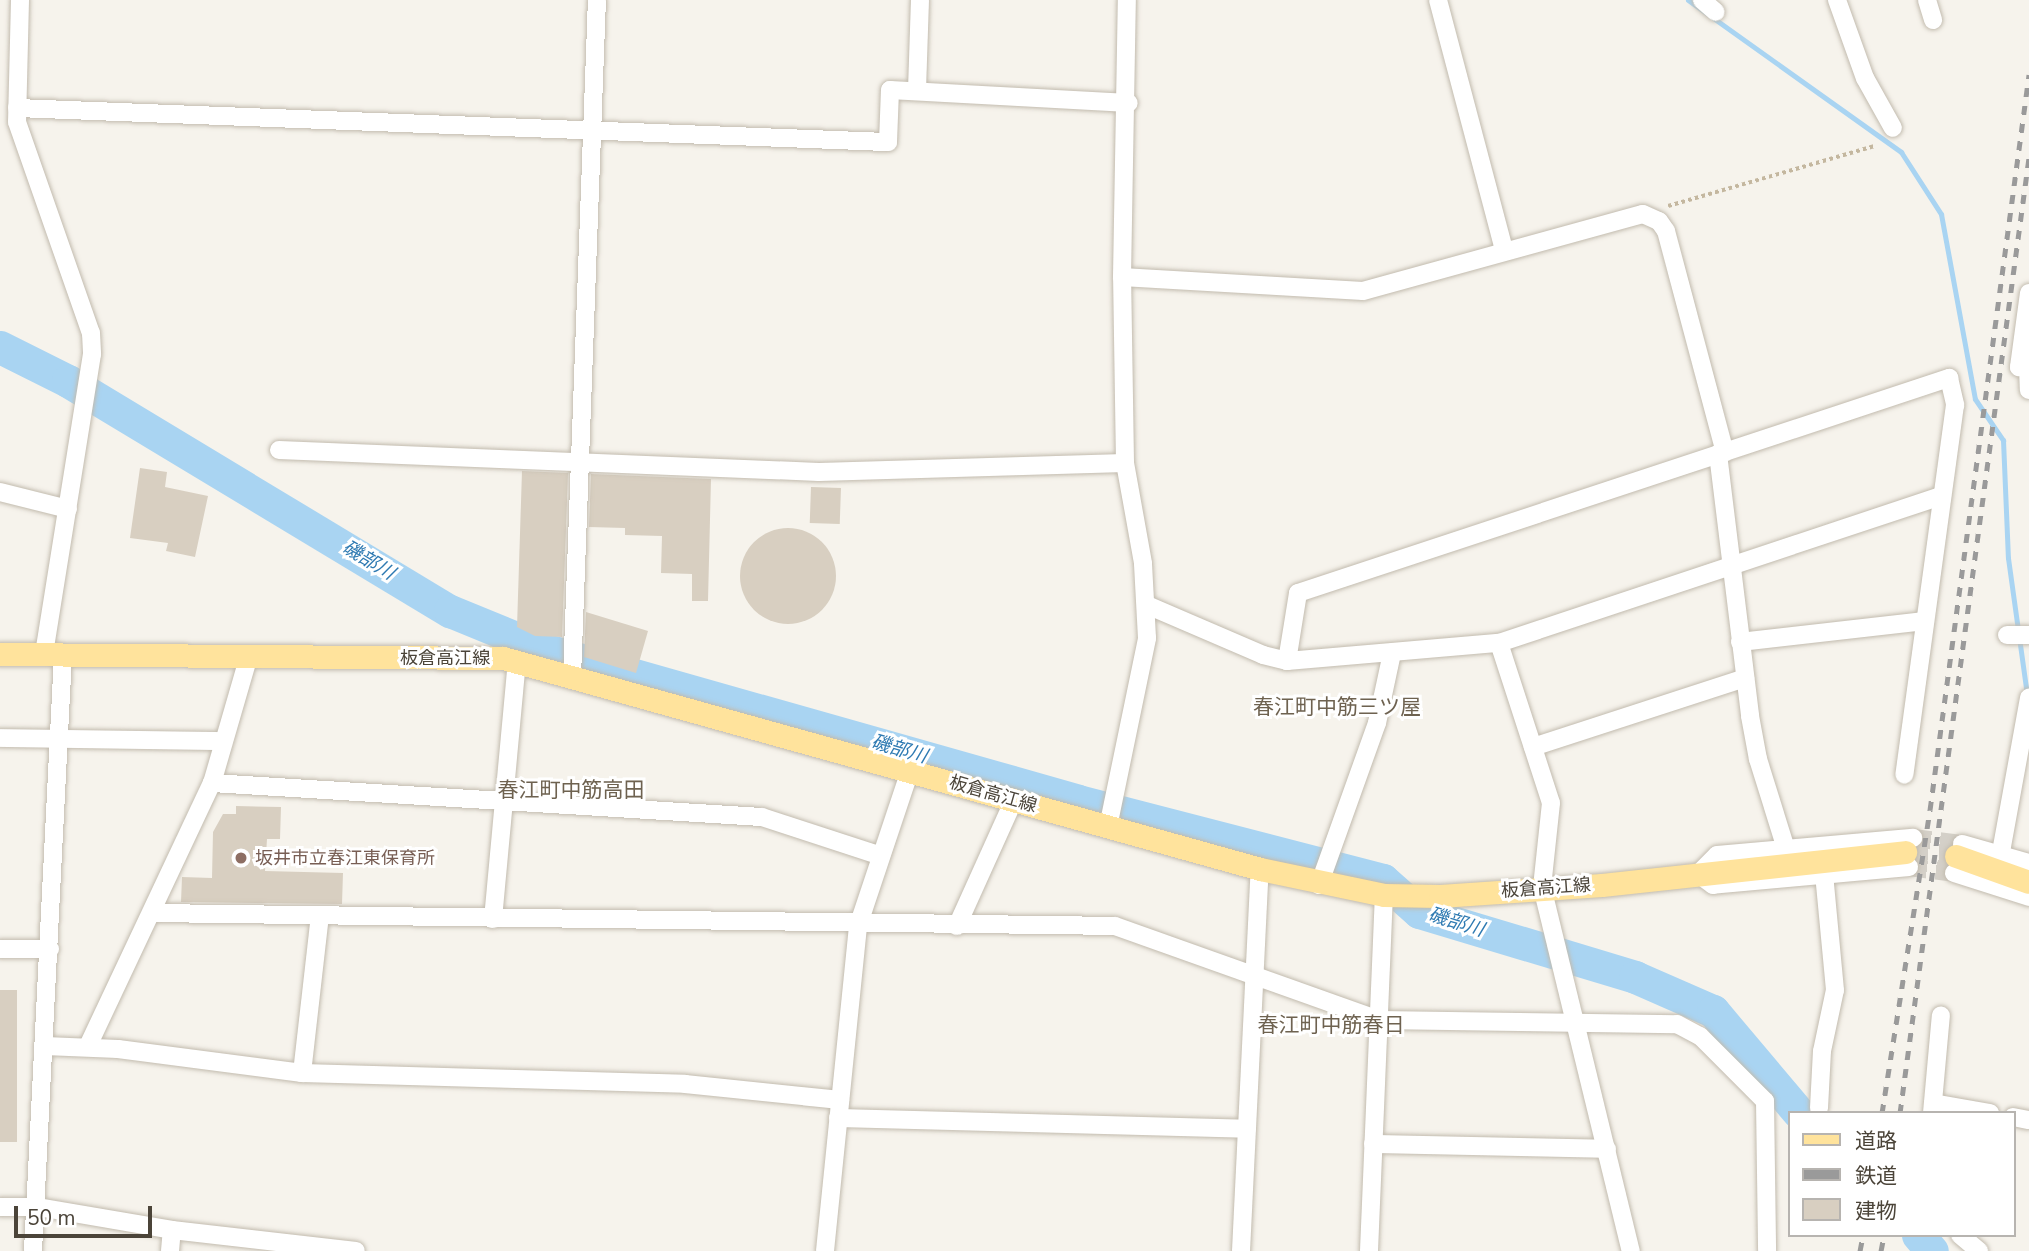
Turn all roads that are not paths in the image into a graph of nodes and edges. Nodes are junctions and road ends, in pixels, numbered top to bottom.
1 (20, 0) edge
2 (597, 0) edge
3 (920, 0) edge
4 (1127, 0) edge
5 (1438, 0) edge
6 (1837, 0) edge
7 (1927, 0) edge
8 (1933, 20) dead end
9 (917, 90) junction
10 (1129, 103) junction
11 (11, 117) edge
12 (1893, 128) dead end
13 (593, 132) junction
14 (1504, 250) junction
15 (1122, 277) junction
16 (2029, 293) edge
17 (2028, 366) edge
18 (2029, 390) edge
19 (279, 450) dead end
20 (1722, 453) junction
21 (582, 461) junction
22 (1125, 463) junction
23 (0, 492) edge
24 (1942, 496) junction
25 (68, 509) junction
26 (1730, 566) junction
27 (1147, 605) junction
28 (1925, 621) junction
29 (2007, 635) dead end
30 (2029, 635) edge
31 (1740, 642) junction
32 (1499, 643) junction
33 (1392, 653) junction
34 (0, 654) edge
35 (54, 654) junction
36 (249, 656) junction
37 (1287, 661) junction
38 (517, 662) junction
39 (572, 677) junction
40 (1745, 678) junction
41 (2029, 698) edge
42 (0, 738) edge
43 (60, 738) junction
44 (223, 741) junction
45 (1533, 747) junction
46 (910, 771) junction
47 (1904, 775) dead end
48 (212, 783) junction
49 (1014, 800) junction
50 (502, 801) junction
51 (1108, 827) junction
52 (1786, 849) junction
53 (2001, 852) junction
54 (1909, 853) junction
55 (881, 856) junction
56 (1957, 858) junction
57 (2029, 863) edge
58 (1260, 869) junction
59 (1824, 873) junction
60 (1699, 874) junction
61 (2029, 882) edge
62 (1319, 885) junction
63 (1542, 887) junction
64 (1384, 895) junction
65 (2029, 897) edge
66 (152, 913) junction
67 (320, 916) junction
68 (493, 919) junction
69 (858, 926) junction
70 (957, 926) junction
71 (0, 949) edge
72 (50, 949) junction
73 (1255, 976) junction
74 (1941, 1015) dead end
75 (1379, 1020) junction
76 (1574, 1026) junction
77 (45, 1046) junction
78 (88, 1046) junction
79 (302, 1073) junction
80 (840, 1100) junction
81 (1819, 1108) dead end
82 (1932, 1108) edge
83 (1967, 1111) edge
84 (838, 1118) junction
85 (1247, 1129) junction
86 (1373, 1144) junction
87 (1607, 1149) junction
88 (0, 1207) edge
89 (38, 1207) junction
90 (172, 1230) junction
91 (1962, 1237) edge
92 (267, 1247) edge
93 (33, 1251) edge
94 (170, 1251) edge
95 (356, 1251) edge
96 (825, 1251) edge
97 (1241, 1251) edge
98 (1369, 1251) edge
99 (1631, 1251) edge
100 (1766, 1251) edge
101 (1979, 1251) edge

1 - 11 street
2 - 13 street
3 - 9 street
4 - 10 street
5 - 14 street
6 - 12 street
7 - 8 street
9 - 10 street
9 - 13 street
10 - 15 street
11 - 13 street
11 - 25 street
13 - 21 street
14 - 15 street
14 - 20 street
15 - 22 street
16 - 17 street
17 - 18 street
19 - 21 street
20 - 24 street
20 - 26 street
20 - 37 street
21 - 22 street
21 - 39 street
22 - 27 street
23 - 25 street
24 - 26 street
24 - 28 street
25 - 35 street
26 - 31 street
26 - 32 street
27 - 37 street
27 - 51 street
28 - 31 street
28 - 47 street
29 - 30 street
31 - 40 street
32 - 33 street
32 - 45 street
33 - 37 street
33 - 62 street
34 - 35 main road, 板倉高江線
35 - 36 main road, 板倉高江線
35 - 43 street
36 - 38 main road, 板倉高江線
36 - 44 street
38 - 39 main road, 板倉高江線
38 - 50 street
39 - 46 main road, 板倉高江線
40 - 45 street
40 - 52 street
41 - 53 street
42 - 43 street
43 - 44 street
43 - 72 street
44 - 48 street
45 - 63 street
46 - 49 main road, 板倉高江線
46 - 55 street
48 - 50 street
48 - 66 street
49 - 51 main road, 板倉高江線
49 - 70 street
50 - 55 street
50 - 68 street
51 - 58 main road, 板倉高江線
52 - 54 street
52 - 60 street
53 - 56 street
53 - 57 street
54 - 59 street
54 - 60 main road, 板倉高江線
55 - 69 street
56 - 61 main road
56 - 65 street
58 - 62 main road, 板倉高江線
58 - 73 street
59 - 60 street
59 - 81 street
60 - 63 main road, 板倉高江線
62 - 64 main road, 板倉高江線
63 - 64 main road, 板倉高江線
63 - 76 street
64 - 75 street
66 - 67 street
66 - 78 street
67 - 68 street
67 - 79 street
68 - 69 street
69 - 70 street
69 - 80 street
70 - 73 street
71 - 72 street
72 - 77 street
73 - 75 street
73 - 85 street
74 - 82 street
75 - 76 street
75 - 86 street
76 - 87 street
76 - 100 street
77 - 78 street
77 - 89 street
78 - 79 street
79 - 80 street
80 - 84 street
82 - 83 street
84 - 85 street
84 - 96 street
85 - 97 street
86 - 87 street
86 - 98 street
87 - 99 street
88 - 89 street
89 - 90 street
89 - 93 street
90 - 92 street
90 - 94 street
91 - 101 street
92 - 95 street

